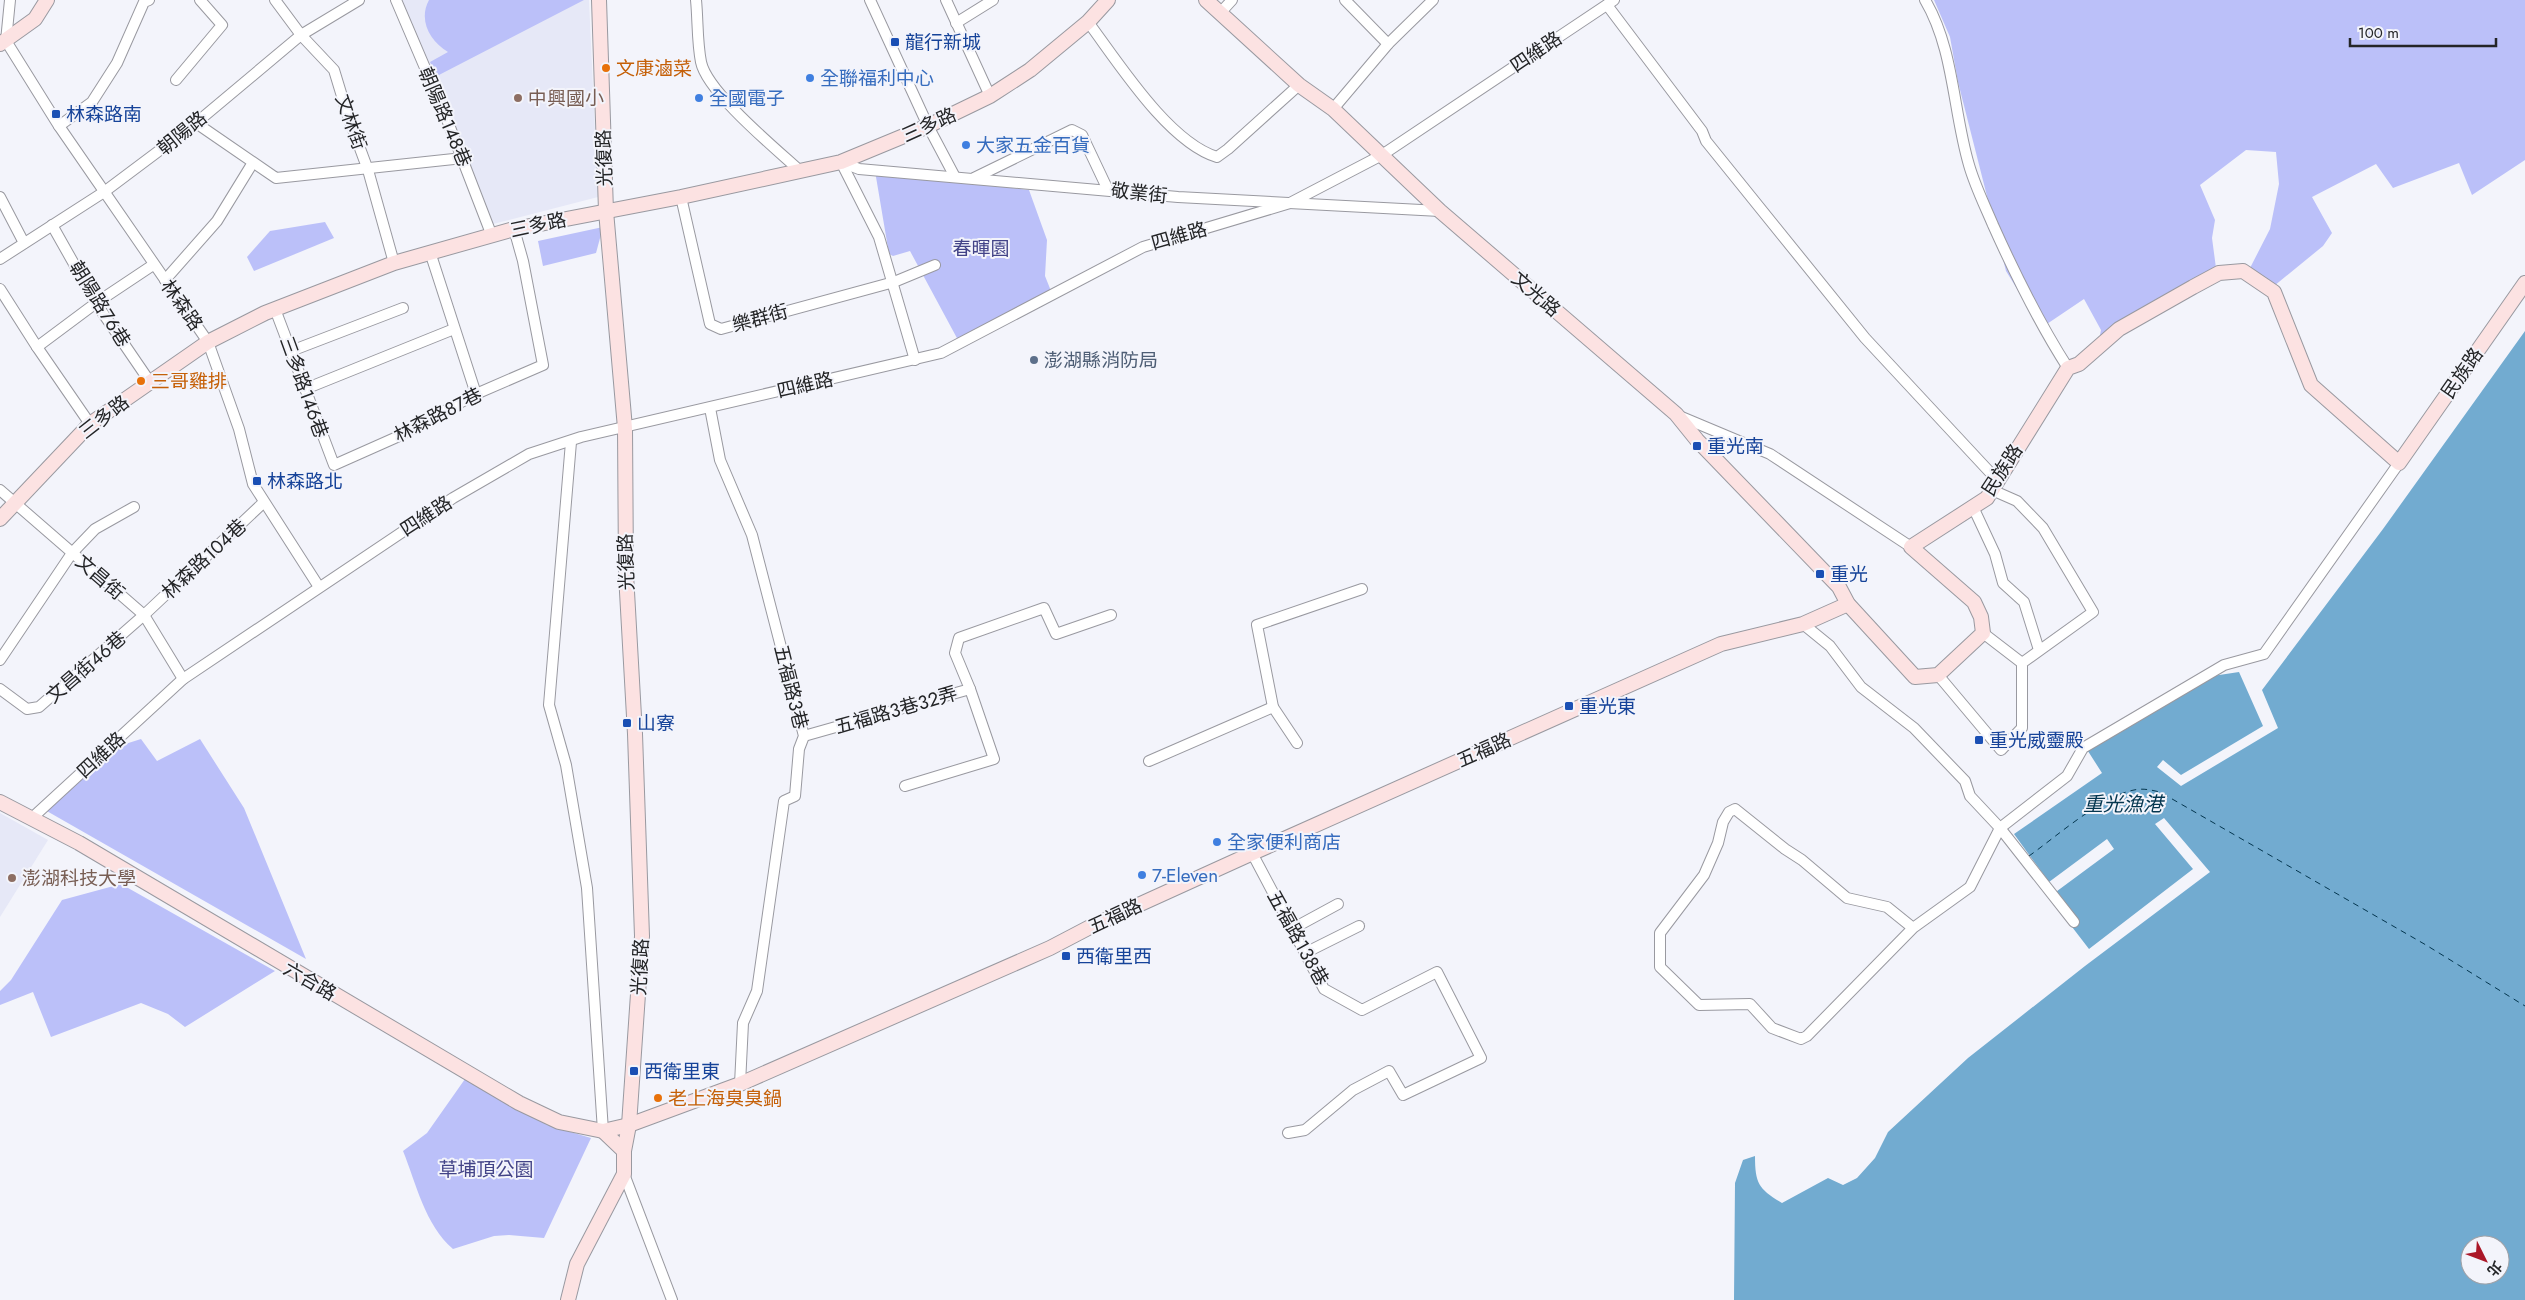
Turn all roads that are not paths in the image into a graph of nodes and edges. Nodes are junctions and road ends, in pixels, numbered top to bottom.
1 (10, 0) edge
2 (46, 0) edge
3 (148, 0) edge
4 (200, 0) edge
5 (275, 0) edge
6 (359, 0) edge
7 (396, 0) edge
8 (599, 0) edge
9 (696, 0) edge
10 (870, 0) edge
11 (946, 0) edge
12 (992, 0) edge
13 (1108, 0) edge
14 (1206, 0) edge
15 (1232, 0) edge
16 (1345, 0) edge
17 (1433, 0) edge
18 (1925, 0) edge
19 (1610, 2) edge
20 (1220, 12) junction
21 (1088, 22) junction
22 (956, 24) junction
23 (301, 35) junction
24 (3, 43) edge
25 (1388, 44) junction
26 (176, 80) dead end
27 (1299, 85) junction
28 (990, 96) junction
29 (1333, 109) junction
30 (196, 123) junction
31 (58, 126) junction
32 (928, 126) junction
33 (1382, 155) junction
34 (463, 158) junction
35 (840, 162) junction
36 (252, 164) junction
37 (368, 170) junction
38 (799, 170) junction
39 (955, 177) junction
40 (973, 178) junction
41 (1108, 190) junction
42 (104, 192) junction
43 (0, 197) edge
44 (682, 197) junction
45 (1290, 203) junction
46 (606, 211) junction
47 (1440, 211) junction
48 (52, 225) junction
49 (514, 229) junction
50 (492, 236) junction
51 (24, 243) junction
52 (430, 252) junction
53 (0, 259) edge
54 (394, 263) junction
55 (153, 265) junction
56 (935, 265) dead end
57 (165, 280) junction
58 (894, 282) junction
59 (2525, 284) edge
60 (0, 289) edge
61 (96, 303) junction
62 (403, 308) dead end
63 (275, 309) junction
64 (454, 329) junction
65 (208, 342) junction
66 (37, 348) junction
67 (291, 351) junction
68 (915, 360) junction
69 (2068, 368) junction
70 (150, 382) junction
71 (305, 389) junction
72 (476, 394) junction
73 (710, 408) junction
74 (1676, 414) junction
75 (90, 424) junction
76 (625, 428) junction
77 (571, 442) junction
78 (2399, 463) junction
79 (334, 464) joint
80 (1995, 485) junction
81 (0, 490) edge
82 (13, 503) junction
83 (263, 503) junction
84 (134, 507) dead end
85 (1972, 507) junction
86 (0, 519) edge
87 (1911, 547) junction
88 (72, 553) junction
89 (319, 587) junction
90 (1362, 590) dead end
91 (1848, 604) junction
92 (144, 615) junction
93 (1111, 615) dead end
94 (1803, 624) junction
95 (1982, 633) junction
96 (2039, 650) junction
97 (0, 660) edge
98 (2022, 662) junction
99 (1938, 675) junction
100 (183, 679) junction
101 (0, 689) edge
102 (970, 689) junction
103 (1273, 707) junction
104 (804, 736) junction
105 (1296, 743) dead end
106 (1149, 761) dead end
107 (905, 786) dead end
108 (0, 802) edge
109 (32, 818) junction
110 (2000, 828) junction
111 (1252, 853) junction
112 (1338, 904) dead end
113 (2074, 922) dead end
114 (1359, 926) dead end
115 (1913, 928) junction
116 (1292, 929) junction
117 (1305, 953) junction
118 (740, 1084) junction
119 (629, 1125) junction
120 (603, 1131) junction
121 (1288, 1133) dead end
122 (624, 1151) junction
123 (624, 1174) junction
124 (568, 1300) edge
125 (672, 1300) edge

1 - 24 street
2 - 24 street
3 - 31 street
4 - 26 street
5 - 23 street, 文林街
6 - 23 street, 朝陽路
7 - 34 street, 朝陽路148巷
8 - 46 street, 光復路
9 - 38 street
10 - 32 street
11 - 22 street
12 - 22 street
13 - 21 street, 三多路
14 - 20 street, 文光路
15 - 20 street
16 - 25 street
17 - 25 street
18 - 69 street
19 - 33 street, 四維路
19 - 80 street
20 - 27 street, 文光路
21 - 27 street
21 - 28 street, 三多路
22 - 28 street
23 - 30 street, 朝陽路
23 - 37 street, 文林街
24 - 31 street, 林森路
25 - 29 street
27 - 29 street, 文光路
28 - 32 street, 三多路
29 - 33 street, 文光路
30 - 36 street
30 - 42 street, 朝陽路
31 - 42 street, 林森路
32 - 35 street, 三多路
32 - 39 street
33 - 45 street, 四維路
33 - 47 street, 文光路
34 - 37 street
34 - 50 street, 朝陽路148巷
35 - 38 street, 三多路
35 - 39 street, 敬業街
35 - 58 street
36 - 37 street
36 - 57 street
37 - 54 street, 文林街
38 - 44 street, 三多路
39 - 40 street, 敬業街
40 - 41 street, 敬業街
40 - 41 street
41 - 45 street, 敬業街
42 - 48 street, 朝陽路
42 - 55 street, 林森路
43 - 51 street
44 - 46 street, 三多路
44 - 58 street, 樂群街
45 - 47 street, 敬業街
45 - 68 street, 四維路
46 - 49 street, 三多路
46 - 76 street, 光復路
47 - 74 street, 文光路
48 - 51 street, 朝陽路
48 - 61 street, 朝陽路76巷
49 - 50 street, 三多路
49 - 72 street, 林森路87巷
50 - 52 street, 三多路
51 - 53 street, 朝陽路
52 - 54 street, 三多路
52 - 64 street
54 - 63 street, 三多路
55 - 57 street, 林森路
55 - 61 street
56 - 58 street, 樂群街
57 - 65 street, 林森路
58 - 68 street
59 - 78 street, 民族路
60 - 66 street
61 - 66 street
61 - 70 street, 朝陽路76巷
62 - 67 street
63 - 65 street, 三多路
63 - 67 street, 三多路146巷
64 - 71 street
64 - 72 street
65 - 70 street, 三多路
65 - 83 street, 林森路
66 - 75 street
67 - 71 street, 三多路146巷
68 - 73 street, 四維路
69 - 78 street, 民族路
69 - 80 street, 民族路
70 - 75 street, 三多路
71 - 79 street, 三多路146巷
72 - 79 street, 林森路87巷
73 - 76 street, 四維路
73 - 104 street, 五福路3巷
74 - 87 street
74 - 91 street, 文光路
75 - 82 street, 三多路
76 - 77 street, 四維路
76 - 119 street, 光復路
77 - 89 street, 四維路
77 - 120 street
78 - 110 street
80 - 85 street, 民族路
80 - 96 street
81 - 82 street, 文昌街
82 - 86 street, 三多路
82 - 88 street, 文昌街
83 - 89 street, 林森路
83 - 92 street, 林森路104巷
84 - 88 street
85 - 87 street, 民族路
85 - 96 street
87 - 95 street
88 - 92 street, 文昌街
88 - 97 street
89 - 100 street, 四維路
90 - 103 street
91 - 94 street, 五福路
91 - 99 street, 文光路
92 - 100 street, 文昌街
92 - 101 street, 文昌街46巷
93 - 102 street, 五福路3巷32弄
94 - 110 street
94 - 111 street, 五福路
95 - 98 street
95 - 99 street
96 - 98 street
98 - 99 street
100 - 109 street, 四維路
102 - 104 street, 五福路3巷32弄
102 - 107 street
103 - 105 street
103 - 106 street
104 - 118 street, 五福路3巷
108 - 109 street, 六合路
109 - 120 street, 六合路
110 - 113 street
110 - 115 street
111 - 116 street, 五福路138巷
111 - 118 street, 五福路
112 - 116 street
114 - 117 street
115 - 115 street
116 - 117 street, 五福路138巷
117 - 121 street, 五福路138巷
118 - 119 street, 五福路
119 - 120 street, 六合路
119 - 122 street, 光復路
120 - 122 street
122 - 123 street, 光復路
123 - 124 street
123 - 125 street

